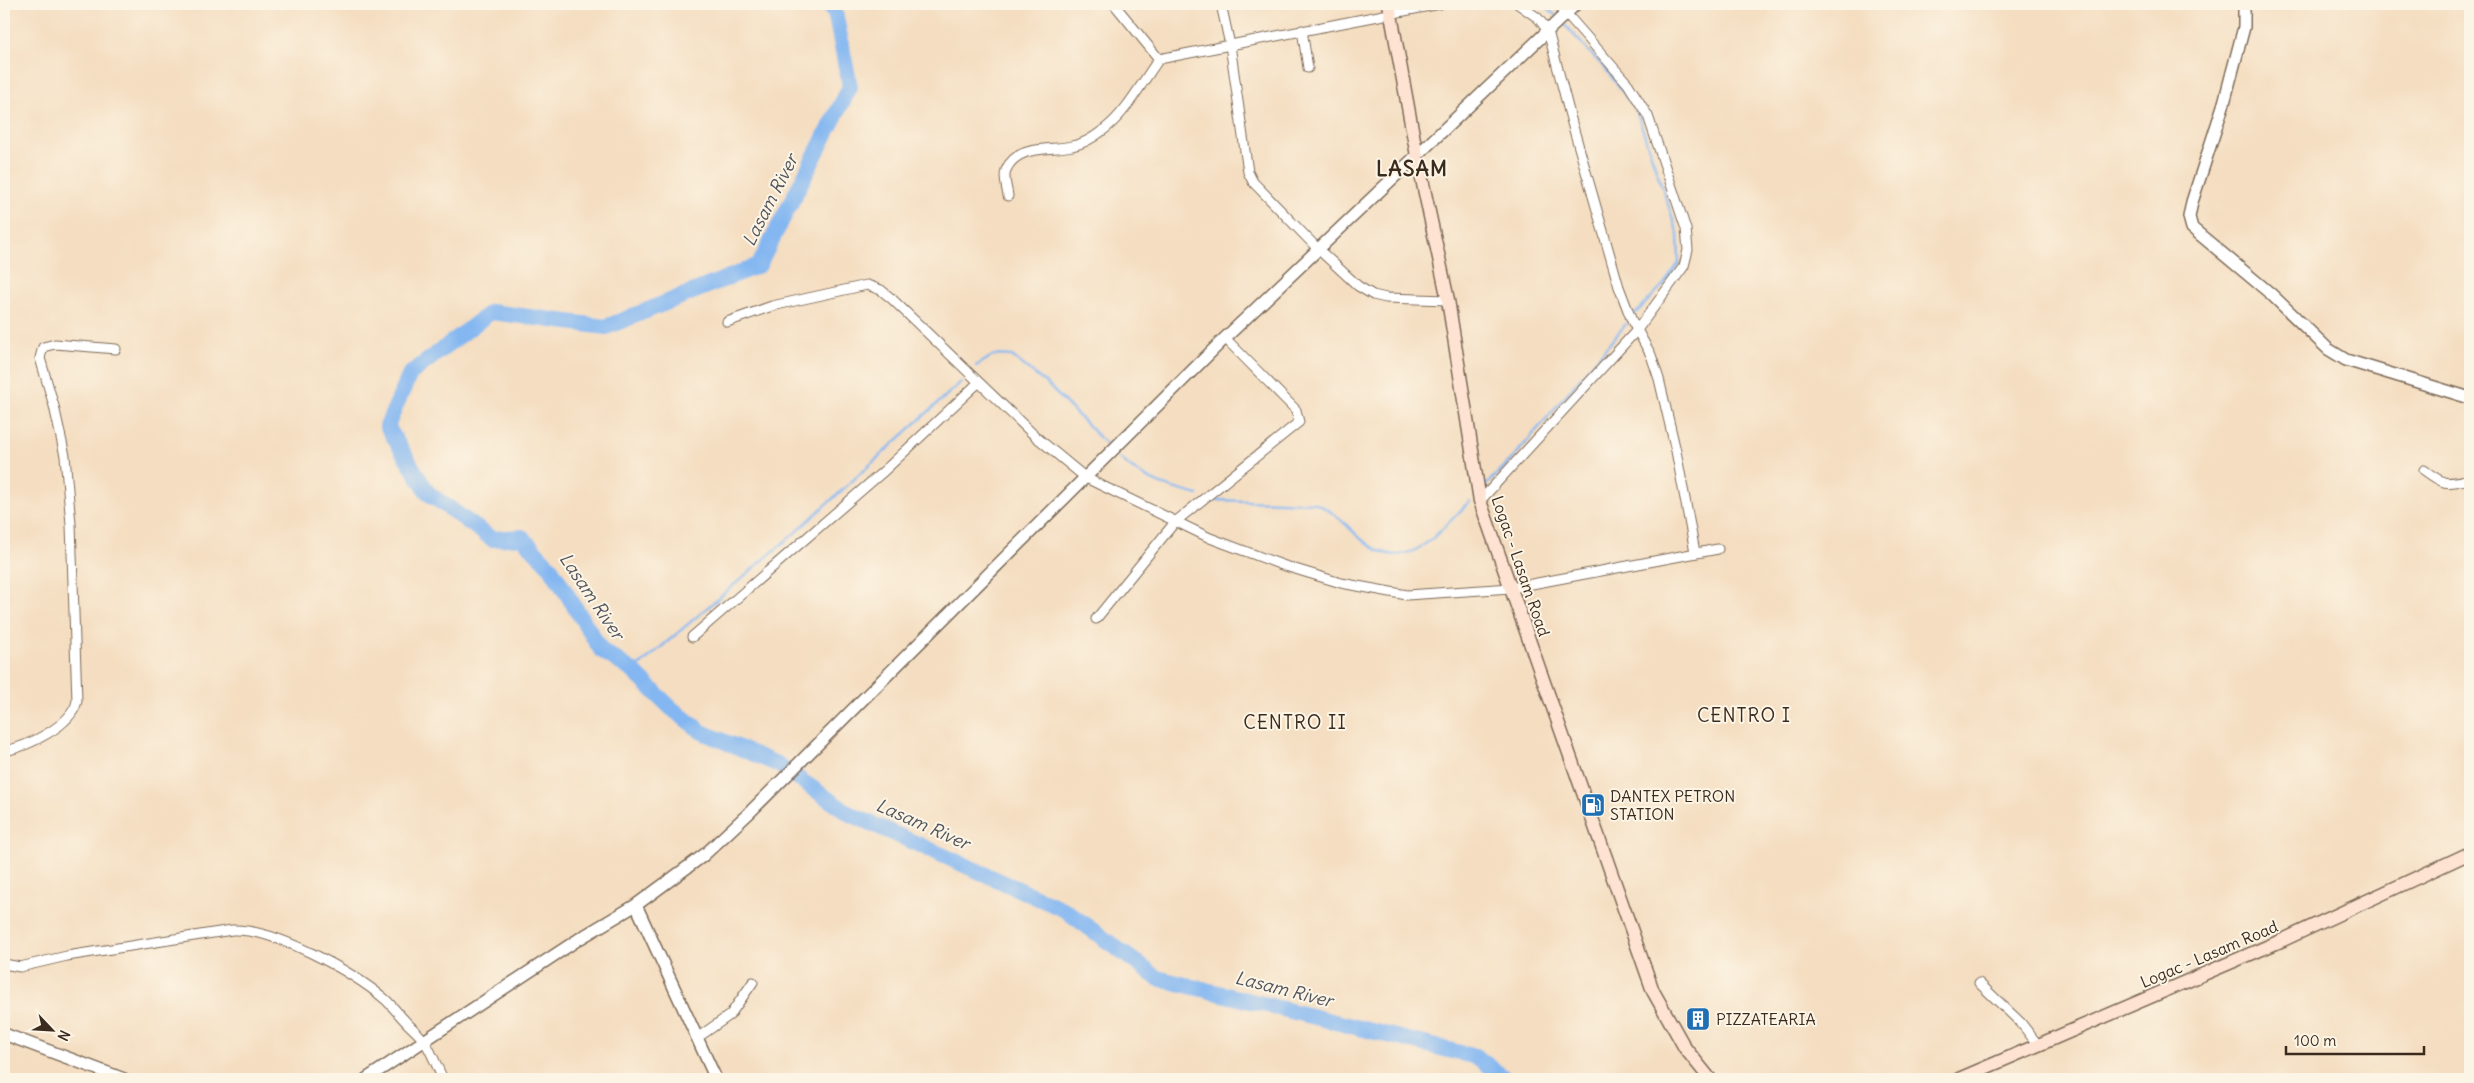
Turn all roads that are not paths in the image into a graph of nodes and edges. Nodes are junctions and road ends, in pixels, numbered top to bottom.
1 (1114, 4) edge
2 (1221, 4) edge
3 (1440, 4) edge
4 (1518, 4) edge
5 (1558, 4) edge
6 (2244, 4) edge
7 (1390, 8) edge
8 (1572, 8) edge
9 (1302, 30) junction
10 (1548, 31) junction
11 (1230, 45) junction
12 (1159, 59) junction
13 (1308, 68) dead end
14 (1417, 156) junction
15 (1008, 196) dead end
16 (1318, 249) junction
17 (1448, 300) junction
18 (727, 322) dead end
19 (1637, 330) junction
20 (1225, 338) junction
21 (116, 349) dead end
22 (978, 383) junction
23 (2470, 398) edge
24 (2424, 470) dead end
25 (1086, 478) junction
26 (2470, 479) edge
27 (1480, 501) junction
28 (1175, 522) junction
29 (1718, 549) dead end
30 (1695, 552) junction
31 (1511, 588) junction
32 (1096, 619) dead end
33 (692, 636) dead end
34 (4, 751) edge
35 (2470, 853) edge
36 (636, 905) junction
37 (4, 964) edge
38 (753, 982) dead end
39 (1979, 983) dead end
40 (4, 1034) edge
41 (697, 1038) junction
42 (424, 1041) junction
43 (2038, 1045) junction
44 (124, 1079) edge
45 (366, 1079) edge
46 (443, 1079) edge
47 (716, 1079) edge
48 (1710, 1079) edge
49 (1959, 1079) edge

1 - 12 street
2 - 11 street
3 - 7 street
4 - 10 street
5 - 8 street
6 - 23 street
7 - 9 street
7 - 14 main road, Logac - Lasam Road
8 - 10 street
8 - 19 street
9 - 11 street
9 - 13 street
10 - 14 street
10 - 19 street
11 - 12 street
11 - 16 street
12 - 15 street
14 - 16 street
14 - 17 main road, Logac - Lasam Road
16 - 17 street
16 - 20 street
17 - 27 main road, Logac - Lasam Road
18 - 22 street
19 - 27 street
19 - 30 street
20 - 25 street
20 - 28 street
21 - 34 street
22 - 25 street
22 - 33 street
24 - 26 street
25 - 28 street
25 - 36 street
27 - 31 main road, Logac - Lasam Road
28 - 31 street
28 - 32 street
29 - 30 street
30 - 31 street
31 - 48 main road, Logac - Lasam Road
35 - 43 main road, Logac - Lasam Road
36 - 41 street
36 - 42 street
37 - 42 street
38 - 41 street
39 - 43 street
40 - 44 street
41 - 47 street
42 - 45 street
42 - 46 street
43 - 49 main road, Logac - Lasam Road

